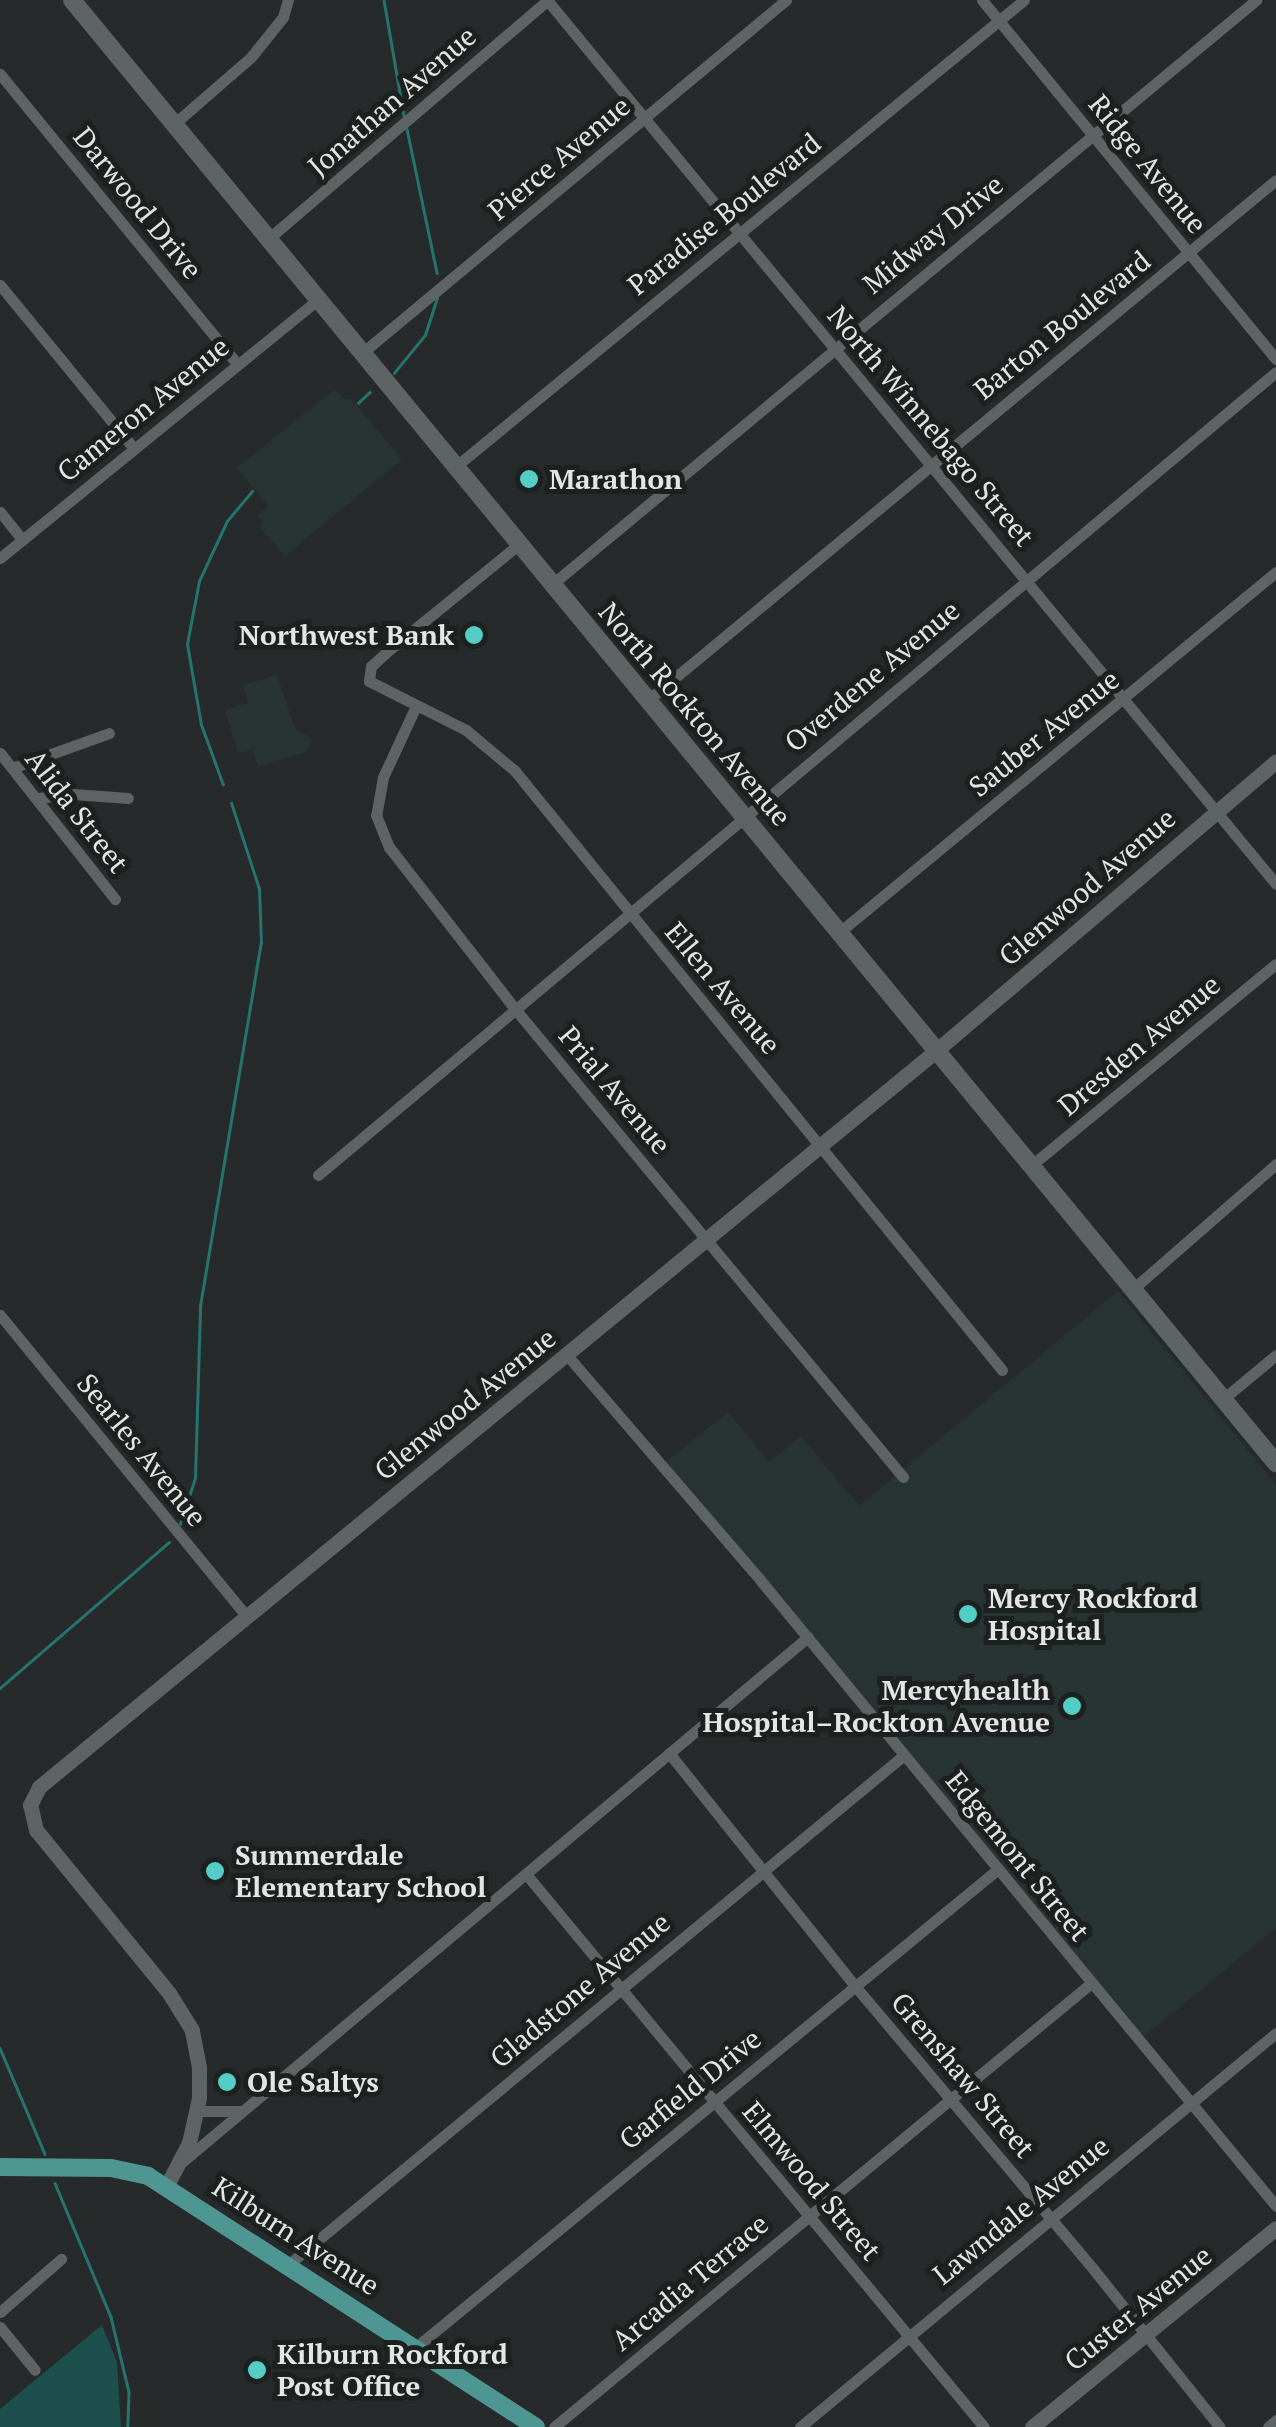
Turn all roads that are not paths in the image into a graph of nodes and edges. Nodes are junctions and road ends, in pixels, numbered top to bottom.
1 (72, 0) edge
2 (288, 0) edge
3 (548, 0) edge
4 (786, 0) edge
5 (982, 0) edge
6 (1024, 0) edge
7 (1256, 0) edge
8 (999, 21) junction
9 (0, 74) edge
10 (645, 120) junction
11 (174, 124) junction
12 (1094, 136) junction
13 (1276, 180) edge
14 (741, 233) junction
15 (268, 239) junction
16 (1189, 253) junction
17 (0, 285) edge
18 (318, 300) junction
19 (832, 347) junction
20 (362, 354) junction
21 (1276, 359) edge
22 (237, 364) junction
23 (1276, 372) edge
24 (134, 449) junction
25 (931, 465) junction
26 (455, 467) junction
27 (0, 512) edge
28 (23, 540) junction
29 (518, 545) junction
30 (0, 558) edge
31 (1276, 572) edge
32 (1026, 580) junction
33 (550, 586) junction
34 (648, 700) junction
35 (1122, 701) junction
36 (416, 706) junction
37 (109, 734) dead end
38 (0, 753) edge
39 (1276, 762) edge
40 (12, 768) junction
41 (38, 798) junction
42 (128, 798) dead end
43 (1216, 809) junction
44 (745, 816) junction
45 (1276, 884) edge
46 (115, 899) dead end
47 (629, 914) junction
48 (842, 930) junction
49 (1276, 964) edge
50 (515, 1009) junction
51 (938, 1049) junction
52 (821, 1144) junction
53 (1033, 1164) junction
54 (1276, 1164) edge
55 (318, 1176) dead end
56 (706, 1238) junction
57 (1134, 1288) junction
58 (0, 1315) edge
59 (566, 1354) junction
60 (1276, 1355) edge
61 (1002, 1370) dead end
62 (1223, 1399) junction
63 (1276, 1463) edge
64 (902, 1477) dead end
65 (246, 1616) junction
66 (808, 1637) junction
67 (669, 1753) junction
68 (904, 1755) junction
69 (996, 1870) junction
70 (762, 1871) junction
71 (526, 1874) junction
72 (1090, 1984) junction
73 (855, 1986) junction
74 (620, 1988) junction
75 (1276, 2033) edge
76 (950, 2098) junction
77 (714, 2102) junction
78 (1193, 2102) junction
79 (197, 2111) junction
80 (240, 2111) junction
81 (182, 2162) junction
82 (0, 2167) edge
83 (167, 2185) junction
84 (1276, 2206) edge
85 (809, 2216) junction
86 (1050, 2217) junction
87 (1276, 2228) edge
88 (61, 2259) dead end
89 (289, 2264) junction
90 (0, 2312) edge
91 (0, 2327) edge
92 (1144, 2335) junction
93 (908, 2336) junction
94 (416, 2347) junction
95 (35, 2370) dead end
96 (1276, 2420) edge
97 (536, 2427) edge
98 (554, 2427) edge
99 (800, 2427) edge
100 (984, 2427) edge
101 (1032, 2427) edge
102 (1220, 2427) edge
103 (1268, 2427) edge

1 - 11 main road, North Rockton Avenue
2 - 11 street
3 - 10 street, North Winnebago Street
3 - 15 street, Jonathan Avenue
4 - 10 street, Pierce Avenue
5 - 8 street, Ridge Avenue
6 - 8 street, Paradise Boulevard
7 - 12 street, Midway Drive
8 - 12 street, Ridge Avenue
8 - 14 street, Paradise Boulevard
9 - 22 street, Darwood Drive
10 - 14 street, North Winnebago Street
10 - 20 street, Pierce Avenue
11 - 15 main road, North Rockton Avenue
12 - 16 street, Ridge Avenue
12 - 19 street, Midway Drive
13 - 16 street, Barton Boulevard
14 - 19 street, North Winnebago Street
14 - 26 street, Paradise Boulevard
15 - 18 main road, North Rockton Avenue
16 - 21 street, Ridge Avenue
16 - 25 street, Barton Boulevard
17 - 24 street
18 - 20 main road, North Rockton Avenue
18 - 22 street, Cameron Avenue
19 - 25 street, North Winnebago Street
19 - 33 street, Midway Drive
20 - 26 main road, North Rockton Avenue
22 - 24 street, Cameron Avenue
23 - 32 street, Overdene Avenue
24 - 28 street, Cameron Avenue
25 - 32 street, North Winnebago Street
25 - 34 street, Barton Boulevard
26 - 29 main road, North Rockton Avenue
27 - 28 street
28 - 30 street, Cameron Avenue
29 - 33 main road, North Rockton Avenue
29 - 36 street, Ellen Avenue
31 - 35 street, Sauber Avenue
32 - 35 street, North Winnebago Street
32 - 44 street, Overdene Avenue
33 - 34 main road, North Rockton Avenue
34 - 44 main road, North Rockton Avenue
35 - 43 street, North Winnebago Street
35 - 48 street, Sauber Avenue
36 - 47 street, Ellen Avenue
36 - 50 street, Prial Avenue
37 - 40 street
38 - 40 street, Alida Street
39 - 43 street, Glenwood Avenue
40 - 41 street, Alida Street
41 - 42 street
41 - 46 street, Alida Street
43 - 45 street, North Winnebago Street
43 - 51 street, Glenwood Avenue
44 - 47 street, Overdene Avenue
44 - 48 main road, North Rockton Avenue
47 - 50 street, Overdene Avenue
47 - 52 street, Ellen Avenue
48 - 51 main road, North Rockton Avenue
49 - 53 street, Dresden Avenue
50 - 55 street, Overdene Avenue
50 - 56 street, Prial Avenue
51 - 52 street, Glenwood Avenue
51 - 53 main road, North Rockton Avenue
52 - 56 street, Glenwood Avenue
52 - 61 street, Ellen Avenue
53 - 57 main road, North Rockton Avenue
54 - 57 street
56 - 59 street, Glenwood Avenue
56 - 64 street, Prial Avenue
57 - 62 main road, North Rockton Avenue
58 - 65 street, Searles Avenue
59 - 65 street, Glenwood Avenue
59 - 66 street, Edgemont Street
60 - 62 street
62 - 63 main road, North Rockton Avenue
65 - 79 street, Glenwood Avenue
66 - 67 street
66 - 68 street, Edgemont Street
67 - 70 street, Grenshaw Street
67 - 71 street
68 - 69 street, Edgemont Street
68 - 70 street, Gladstone Avenue
69 - 72 street, Edgemont Street
69 - 73 street, Garfield Drive
70 - 73 street, Grenshaw Street
70 - 74 street, Gladstone Avenue
71 - 74 street, Elmwood Street
71 - 80 street
72 - 76 street, Arcadia Terrace
72 - 78 street, Edgemont Street
73 - 76 street, Grenshaw Street
73 - 77 street, Garfield Drive
74 - 77 street, Elmwood Street
74 - 89 street, Gladstone Avenue
75 - 78 street, Lawndale Avenue
76 - 85 street, Arcadia Terrace
76 - 86 street, Grenshaw Street
77 - 85 street, Elmwood Street
77 - 94 street, Garfield Drive
78 - 84 street, Edgemont Street
78 - 86 street, Lawndale Avenue
79 - 80 street
79 - 81 street, Glenwood Avenue
80 - 81 street
81 - 83 street, Glenwood Avenue
82 - 83 main road, Kilburn Avenue
83 - 89 main road, Kilburn Avenue
85 - 93 street, Elmwood Street
85 - 98 street, Arcadia Terrace
86 - 92 street, Grenshaw Street
86 - 93 street, Lawndale Avenue
87 - 92 street, Custer Avenue
88 - 90 street
89 - 94 main road, Kilburn Avenue
91 - 95 street
92 - 101 street, Custer Avenue
92 - 102 street, Grenshaw Street
93 - 99 street, Lawndale Avenue
93 - 100 street, Elmwood Street
94 - 97 main road, Kilburn Avenue
96 - 103 street

